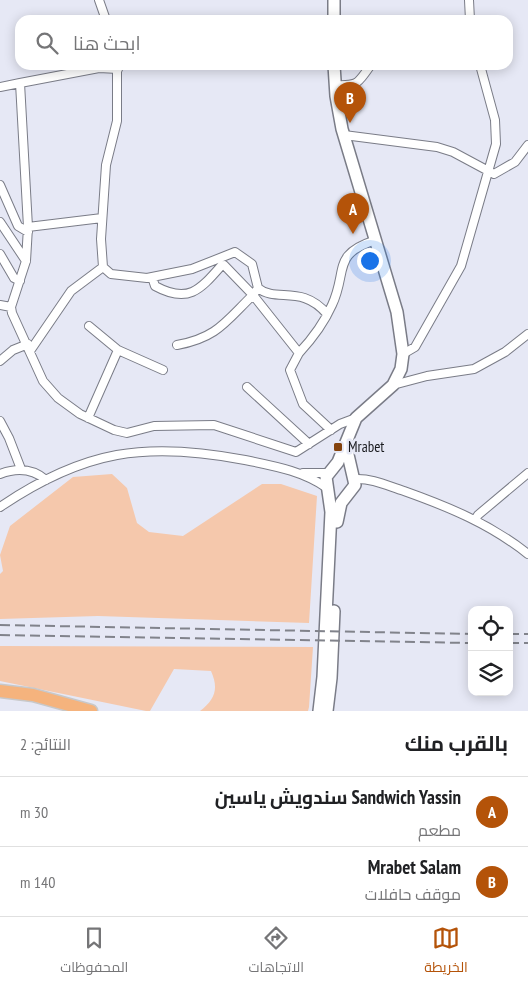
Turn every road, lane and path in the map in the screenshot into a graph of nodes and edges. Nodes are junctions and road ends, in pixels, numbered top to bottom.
1 (99, 0) edge
2 (334, 0) edge
3 (469, 0) edge
4 (104, 15) edge
5 (334, 15) edge
6 (470, 15) edge
7 (88, 70) edge
8 (118, 70) edge
9 (334, 70) edge
10 (368, 70) edge
11 (481, 70) edge
12 (20, 83) junction
13 (335, 85) junction
14 (0, 87) edge
15 (344, 134) junction
16 (528, 145) edge
17 (488, 172) junction
18 (0, 185) edge
19 (102, 218) junction
20 (0, 222) edge
21 (28, 229) junction
22 (376, 240) junction
23 (0, 254) edge
24 (228, 254) junction
25 (26, 261) junction
26 (225, 266) junction
27 (103, 267) junction
28 (152, 277) junction
29 (20, 281) junction
30 (258, 288) junction
31 (253, 295) junction
32 (0, 305) edge
33 (12, 307) junction
34 (327, 314) junction
35 (89, 326) dead end
36 (528, 334) edge
37 (177, 344) dead end
38 (29, 348) junction
39 (118, 350) junction
40 (299, 353) junction
41 (403, 354) junction
42 (0, 361) edge
43 (163, 370) dead end
44 (393, 385) junction
45 (247, 387) dead end
46 (88, 418) junction
47 (356, 418) junction
48 (0, 421) edge
49 (331, 430) junction
50 (345, 443) junction
51 (309, 444) junction
52 (21, 469) junction
53 (332, 470) junction
54 (298, 473) junction
55 (528, 473) edge
56 (0, 474) edge
57 (354, 476) junction
58 (46, 480) junction
59 (328, 491) junction
60 (345, 496) junction
61 (0, 507) edge
62 (476, 520) junction
63 (528, 554) edge
64 (331, 568) junction
65 (327, 677) junction
66 (0, 691) edge
67 (91, 711) edge
68 (319, 711) edge
69 (327, 711) edge

1 - 4 street
2 - 5 street
3 - 6 street
7 - 12 street
8 - 19 street
9 - 13 street
10 - 13 street
11 - 17 street
12 - 14 street
12 - 21 street
13 - 15 street
15 - 17 street
15 - 22 street
16 - 17 street
17 - 41 street
18 - 21 street
19 - 21 street
19 - 27 street
20 - 25 street
21 - 25 street
22 - 34 street
22 - 41 street
23 - 29 street
24 - 26 street
24 - 28 street
24 - 30 street
25 - 29 street
26 - 28 street
26 - 31 street
27 - 28 street
27 - 38 street
29 - 33 street
30 - 31 street
30 - 34 street
31 - 37 street
31 - 40 street
32 - 33 street
33 - 38 street
34 - 40 street
35 - 39 street
36 - 44 street
38 - 42 street
38 - 46 street
39 - 43 street
39 - 46 street
40 - 49 street
41 - 44 street
44 - 47 street
45 - 51 street
46 - 51 street
47 - 49 street
47 - 50 street
48 - 52 street
49 - 51 street
50 - 53 street
50 - 57 street
52 - 56 street
52 - 58 street
53 - 54 street
53 - 57 street
53 - 59 street
54 - 58 street
54 - 59 street
55 - 62 street
57 - 60 street
57 - 62 street
58 - 61 street
59 - 60 street
59 - 64 street
60 - 64 street
62 - 63 street
64 - 65 street
65 - 68 street
65 - 69 street
66 - 67 main road

